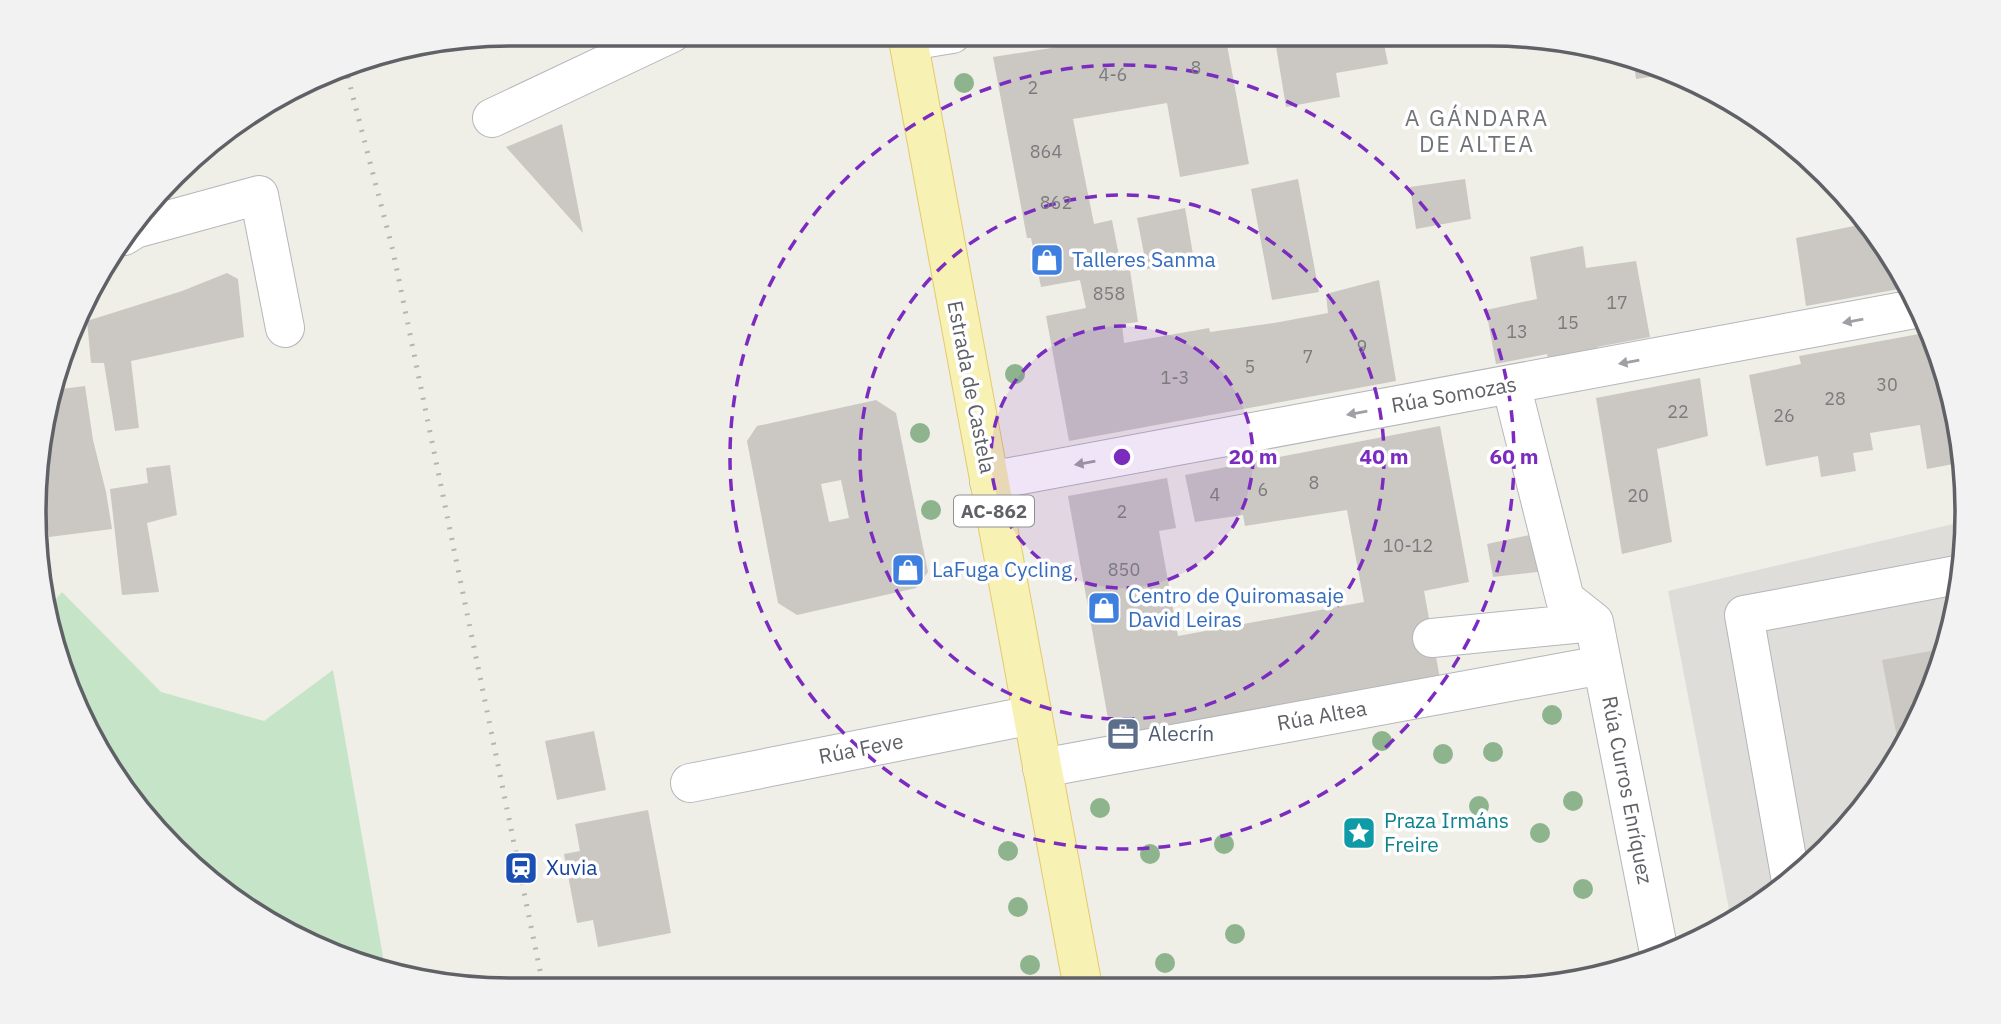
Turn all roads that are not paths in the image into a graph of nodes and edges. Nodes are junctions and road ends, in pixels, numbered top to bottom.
1 (644, 46) edge
2 (909, 46) edge
3 (492, 118) dead end
4 (143, 227) edge
5 (1909, 310) edge
6 (285, 328) dead end
7 (1511, 384) junction
8 (989, 481) junction
9 (1952, 576) edge
10 (1594, 622) junction
11 (1432, 638) dead end
12 (1602, 665) junction
13 (1032, 715) junction
14 (1042, 768) junction
15 (690, 783) dead end
16 (1789, 869) edge
17 (1658, 947) edge
18 (1081, 978) edge

1 - 3 street
2 - 8 main road, Estrada de Castela / AC-862
4 - 6 street
5 -> 7 street, Rúa Somozas
7 -> 8 street, Rúa Somozas
7 - 10 street
8 - 13 main road, Estrada de Castela / AC-862
9 - 16 street
10 - 11 street
10 - 12 street, Rúa Curros Enríquez
12 - 14 street, Rúa Altea
12 - 17 street, Rúa Curros Enríquez
13 - 14 main road, Estrada de Castela / AC-862
13 - 15 street, Rúa Feve
14 - 18 main road, Estrada de Castela / AC-862

